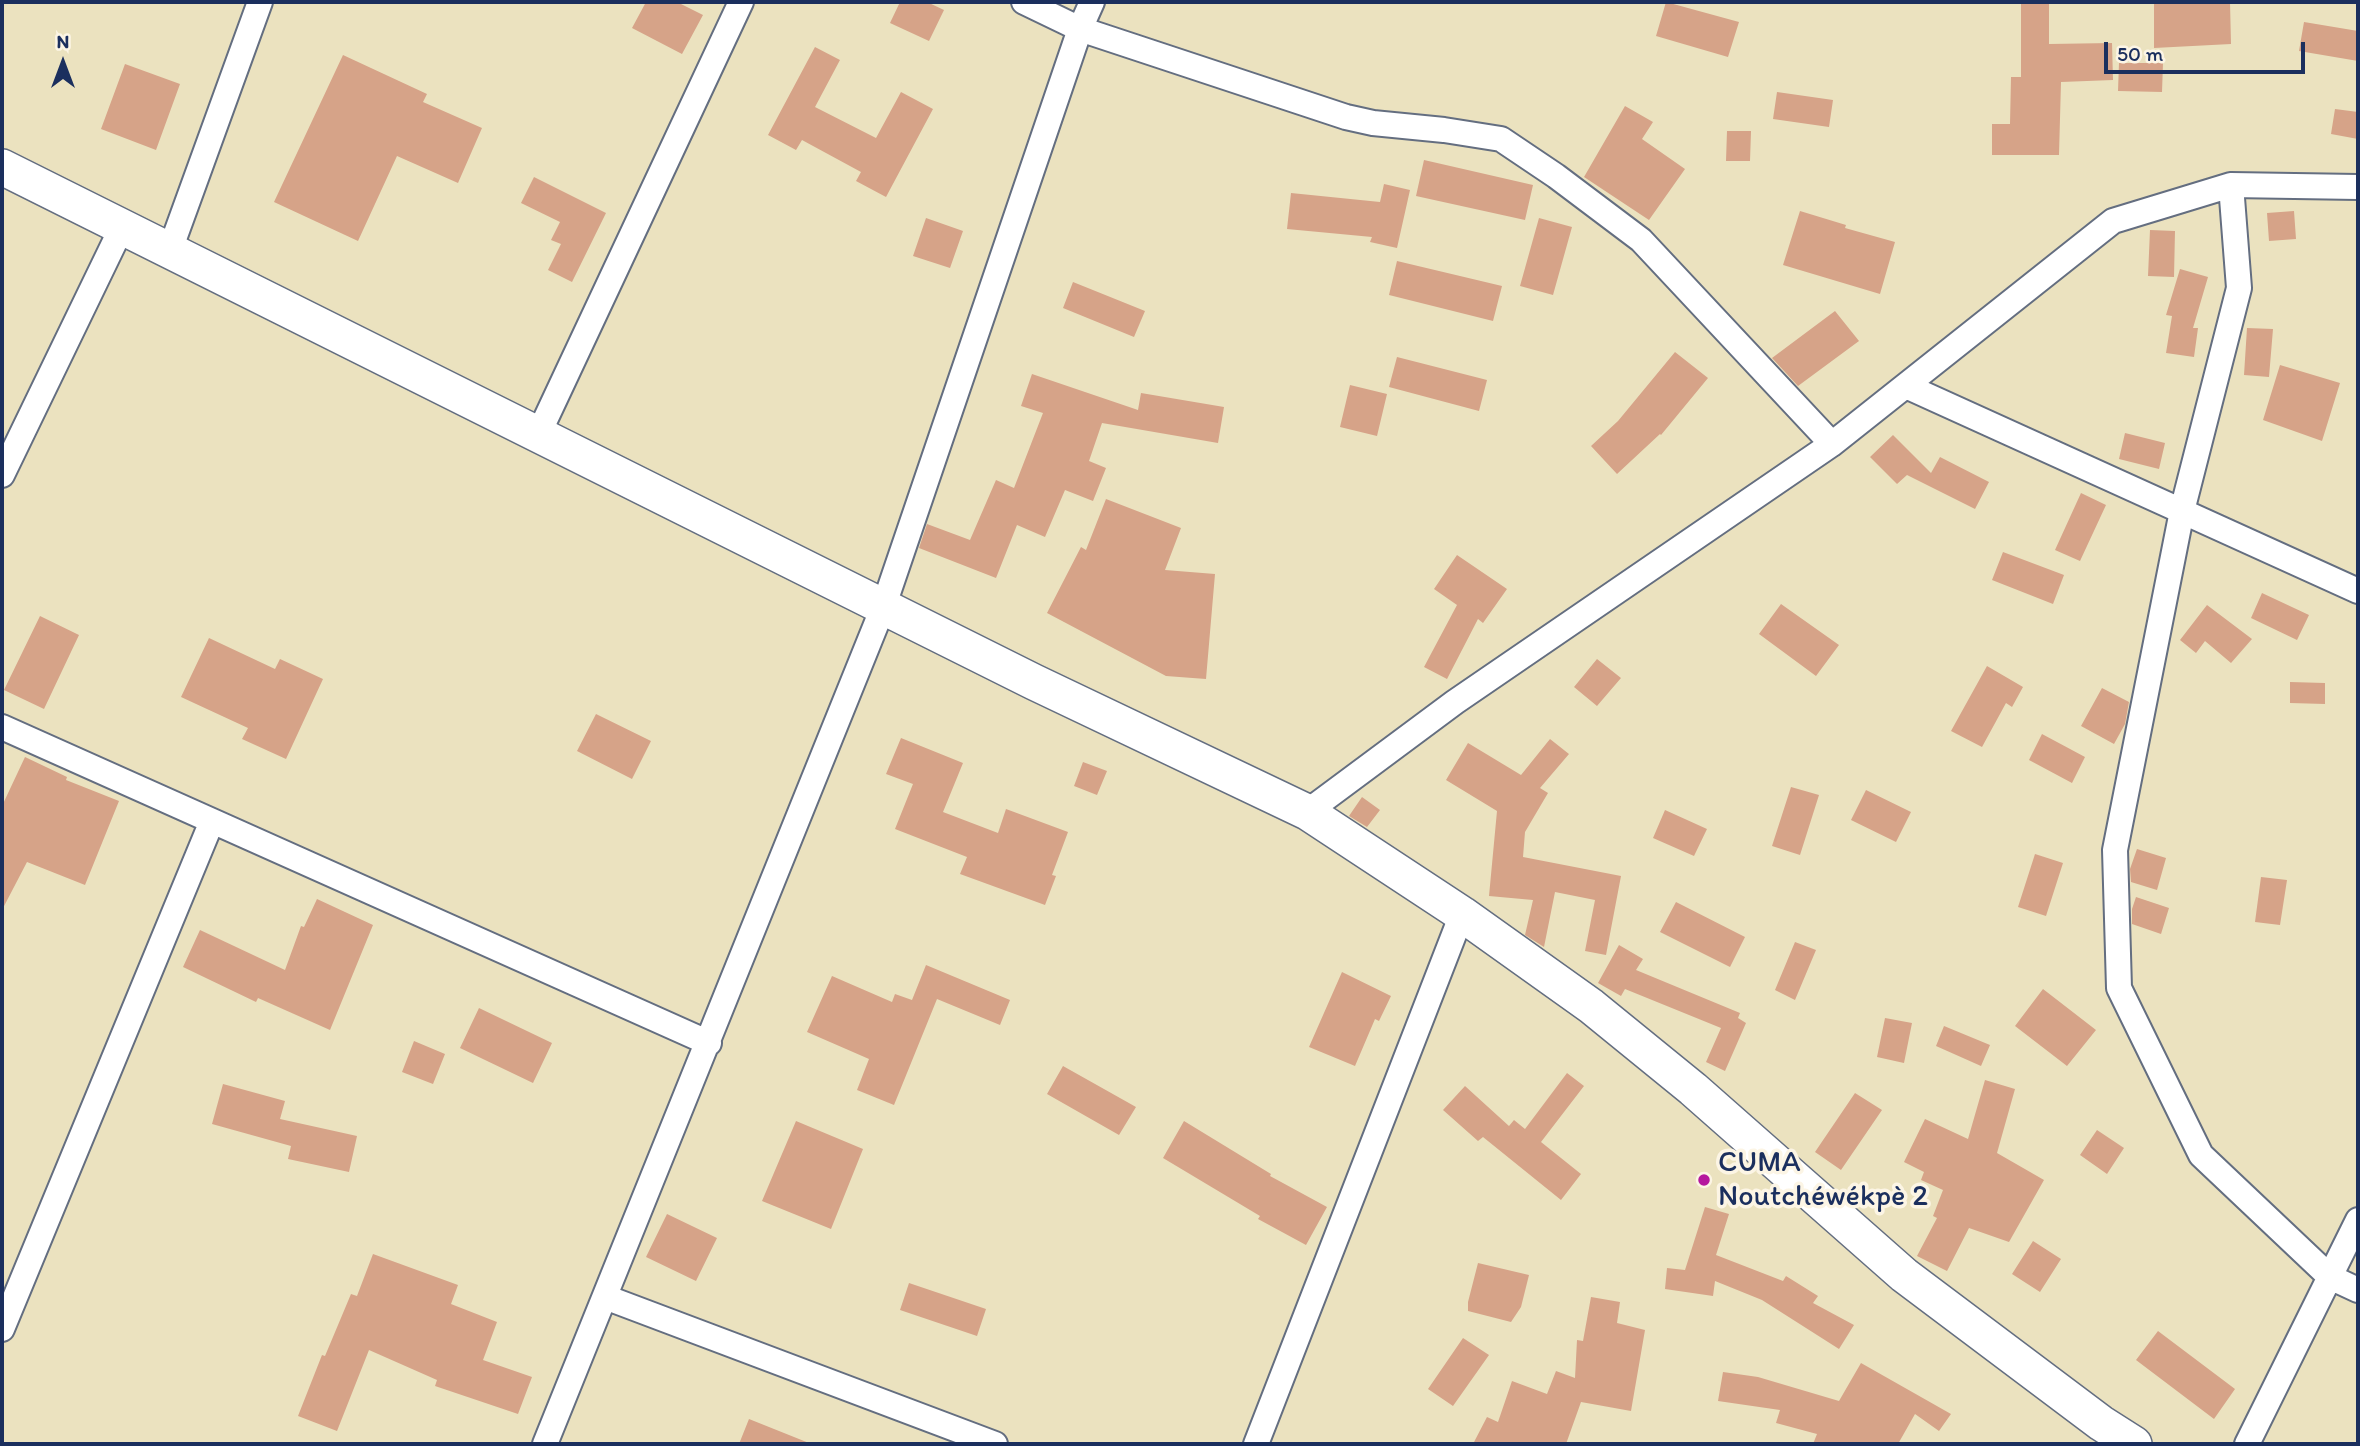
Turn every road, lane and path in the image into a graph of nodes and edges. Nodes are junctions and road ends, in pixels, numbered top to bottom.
1 (260, 2) edge
2 (741, 2) edge
3 (1024, 2) edge
4 (1091, 2) edge
5 (1080, 29) junction
6 (2, 167) edge
7 (2231, 185) junction
8 (2358, 187) edge
9 (122, 226) junction
10 (170, 250) junction
11 (1906, 386) junction
12 (539, 433) junction
13 (1832, 444) junction
14 (2, 475) edge
15 (2182, 511) junction
16 (2358, 591) edge
17 (884, 605) junction
18 (2, 727) edge
19 (1307, 813) junction
20 (212, 821) junction
21 (1462, 914) junction
22 (709, 1043) junction
23 (2358, 1220) edge
24 (2330, 1277) junction
25 (2358, 1290) edge
26 (605, 1297) junction
27 (2, 1329) edge
28 (545, 1444) edge
29 (995, 1444) edge
30 (1255, 1444) edge
31 (2134, 1444) edge
32 (2247, 1444) edge

1 - 10 street
2 - 12 street
3 - 5 street
4 - 5 street
5 - 13 street
5 - 17 street
6 - 9 main road
7 - 8 street
7 - 11 street
7 - 15 street
9 - 10 main road
9 - 14 street
10 - 12 main road
11 - 13 street
11 - 15 street
12 - 17 main road
13 - 19 street
15 - 16 street
15 - 24 street
17 - 19 main road
17 - 22 street
18 - 20 street
19 - 21 main road
20 - 22 street
20 - 27 street
21 - 30 street
21 - 31 main road
22 - 26 street
23 - 24 street
24 - 25 street
24 - 32 street
26 - 28 street
26 - 29 street

